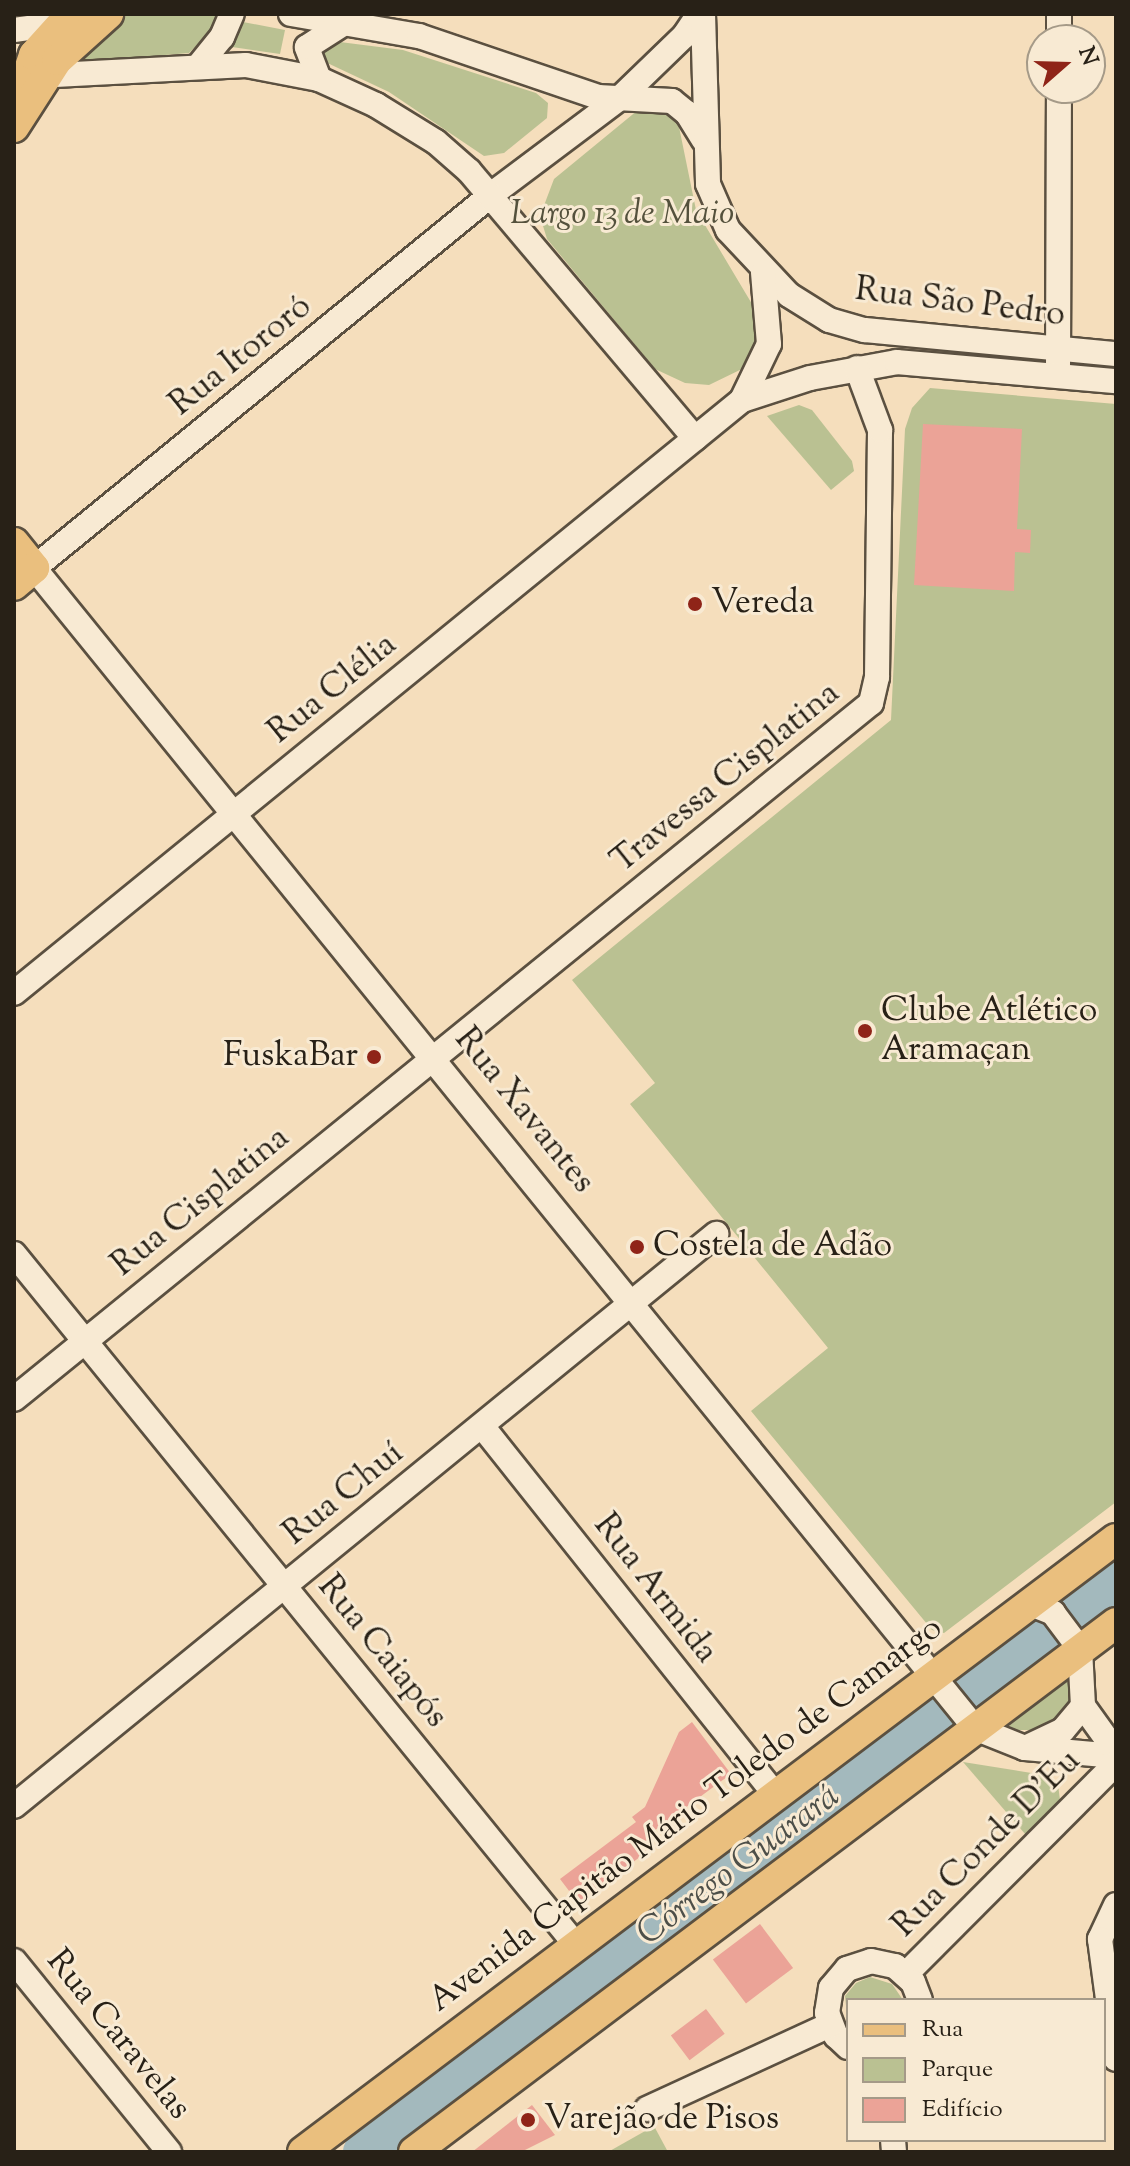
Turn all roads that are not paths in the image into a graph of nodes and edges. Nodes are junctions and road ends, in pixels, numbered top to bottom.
1 (108, 14) edge
2 (232, 14) edge
3 (291, 14) edge
4 (701, 14) edge
5 (64, 19) edge
6 (346, 22) junction
7 (14, 30) edge
8 (200, 64) junction
9 (28, 76) edge
10 (319, 79) junction
11 (620, 98) junction
12 (1059, 104) edge
13 (14, 125) edge
14 (704, 141) junction
15 (491, 195) junction
16 (763, 272) junction
17 (1058, 350) junction
18 (1116, 354) edge
19 (857, 368) junction
20 (1058, 376) junction
21 (1116, 381) edge
22 (742, 400) junction
23 (695, 438) junction
24 (14, 543) edge
25 (24, 577) edge
26 (234, 814) junction
27 (14, 993) edge
28 (433, 1059) junction
29 (716, 1234) dead end
30 (14, 1254) edge
31 (632, 1305) junction
32 (84, 1340) junction
33 (14, 1399) edge
34 (482, 1426) junction
35 (1116, 1539) edge
36 (285, 1586) junction
37 (1042, 1608) junction
38 (1116, 1623) edge
39 (1076, 1644) junction
40 (939, 1684) junction
41 (1083, 1706) junction
42 (969, 1721) junction
43 (1025, 1748) junction
44 (1116, 1754) edge
45 (1116, 1763) edge
46 (775, 1794) junction
47 (14, 1806) edge
48 (1116, 1905) edge
49 (576, 1945) junction
50 (14, 1961) edge
51 (906, 1974) junction
52 (919, 1998) edge
53 (830, 2025) junction
54 (846, 2045) edge
55 (1116, 2059) edge
56 (647, 2109) dead end
57 (169, 2152) edge
58 (303, 2152) edge
59 (414, 2152) edge

1 - 9 main road
2 - 8 street
3 - 6 street
4 - 11 street
4 - 14 street
5 - 7 street
5 - 9 main road
6 - 10 street
6 - 11 street
8 - 9 street
8 - 10 street
9 - 13 main road
10 - 15 street
11 - 14 street
11 - 15 street
12 - 17 street
14 - 16 street
15 - 23 street
15 - 25 street, Rua Itororó
16 - 17 street, Rua São Pedro
16 - 22 street
17 - 18 street, Rua São Pedro
17 - 20 street
19 - 20 street, Rua São Pedro
19 - 22 street, Rua São Pedro
19 - 28 street, Travessa Cisplatina
20 - 21 street, Rua São Pedro
22 - 23 street
23 - 26 street, Rua Clélia
24 - 25 main road, Rua Xavantes
25 - 26 street, Rua Xavantes
26 - 27 street, Rua Clélia
26 - 28 street, Rua Xavantes
28 - 31 street, Rua Xavantes
28 - 32 street, Rua Cisplatina
29 - 31 street, Rua Chuí
30 - 32 street, Rua Caiapós
31 - 34 street, Rua Chuí
31 - 40 street, Rua Xavantes
32 - 33 street, Rua Cisplatina
32 - 36 street, Rua Caiapós
34 - 36 street, Rua Chuí
34 - 46 street, Rua Armida
35 - 37 main road, Avenida Capitão Mário Toledo de Camargo
36 - 47 street, Rua Chuí
36 - 49 street, Rua Caiapós
37 - 39 street
37 - 40 main road, Avenida Capitão Mário Toledo de Camargo
38 - 39 main road
39 - 41 street
39 - 42 main road
40 - 42 street, Rua Xavantes
40 - 46 main road, Avenida Capitão Mário Toledo de Camargo
41 - 43 street
41 - 44 street
42 - 43 street
42 - 59 main road
43 - 44 street
45 - 51 street, Rua Conde D'Eu
46 - 49 main road, Avenida Capitão Mário Toledo de Camargo
48 - 55 street
49 - 58 main road, Avenida Capitão Mário Toledo de Camargo
50 - 57 street, Rua Caravelas
51 - 52 street
51 - 53 street
53 - 54 street
53 - 56 street

